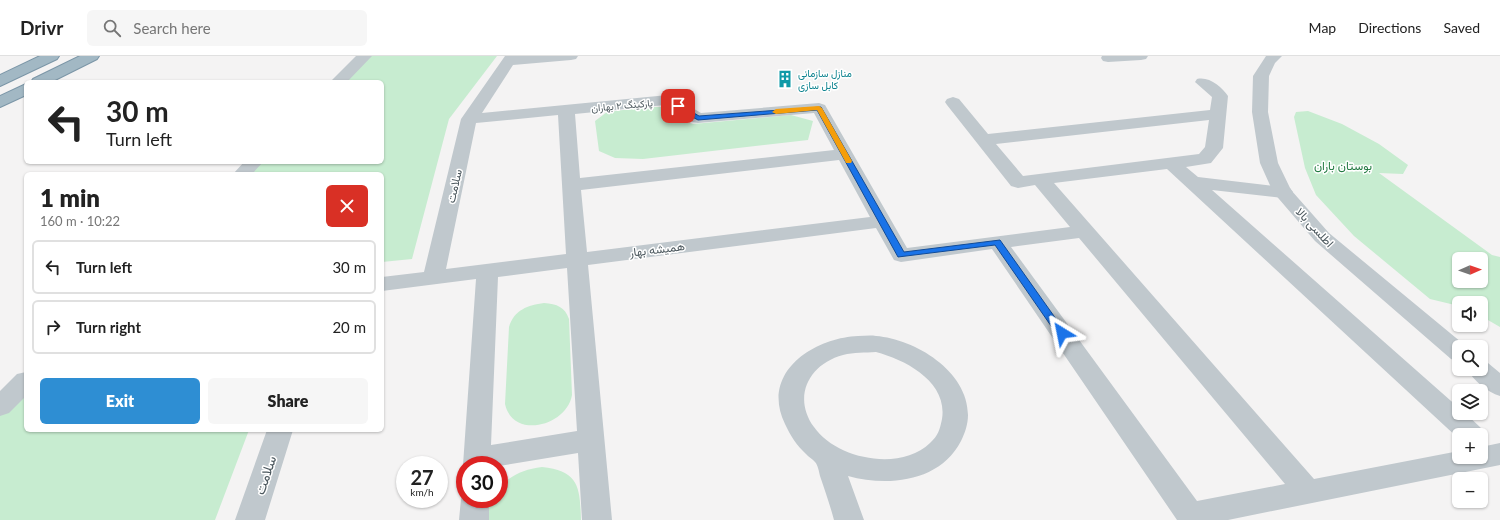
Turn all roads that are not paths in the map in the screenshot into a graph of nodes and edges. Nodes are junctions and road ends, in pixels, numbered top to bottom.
1 (52, 56) edge
2 (92, 56) edge
3 (365, 56) edge
4 (571, 56) edge
5 (1141, 56) edge
6 (1275, 56) edge
7 (1108, 58) dead end
8 (510, 59) edge
9 (43, 80) edge
10 (340, 80) edge
11 (0, 81) edge
12 (1203, 82) dead end
13 (24, 90) edge
14 (0, 102) edge
15 (953, 102) dead end
16 (566, 110) junction
17 (1218, 114) junction
18 (469, 119) junction
19 (985, 140) junction
20 (845, 154) junction
21 (1171, 163) junction
22 (252, 164) edge
23 (244, 172) edge
24 (1040, 179) junction
25 (1191, 182) junction
26 (572, 185) junction
27 (1283, 192) junction
28 (882, 220) junction
29 (1084, 231) junction
30 (997, 242) junction
31 (577, 259) junction
32 (488, 271) junction
33 (433, 278) junction
34 (384, 284) edge
35 (1452, 347) edge
36 (1487, 376) edge
37 (24, 383) edge
38 (1500, 387) edge
39 (0, 406) edge
40 (1464, 428) edge
41 (279, 432) edge
42 (591, 440) junction
43 (1492, 450) edge
44 (477, 456) edge
45 (504, 456) edge
46 (827, 456) junction
47 (1308, 492) junction
48 (475, 508) edge
49 (1193, 518) edge
50 (250, 520) edge
51 (474, 520) edge
52 (597, 520) edge
53 (849, 520) edge

1 - 11 highway
2 - 9 highway
3 - 10 street
4 - 8 street
5 - 7 street
6 - 27 street, اطلسی بالا
8 - 18 street, سلامت
12 - 17 street
13 - 14 highway
15 - 19 street
16 - 18 street, پارکینگ ۲ بهاران
16 - 20 street, پارکینگ ۲ بهاران
16 - 26 street
17 - 19 street
17 - 21 street
18 - 33 street, سلامت
19 - 24 street
20 - 26 street
20 - 28 street
21 - 24 street
21 - 25 street
22 - 23 street
24 - 29 street
25 - 27 street
25 - 40 street
26 - 31 street
27 - 35 street, اطلسی بالا
28 - 30 street
28 - 31 street, همیشه بهار
29 - 30 street
29 - 47 street
30 - 49 street
31 - 32 street, همیشه بهار
31 - 42 street
32 - 33 street, همیشه بهار
32 - 44 street
33 - 34 street
36 - 38 street
37 - 39 street
41 - 50 street, سلامت
42 - 45 street
42 - 52 street
43 - 47 street
46 - 46 street
46 - 53 street
47 - 49 street
48 - 51 street

